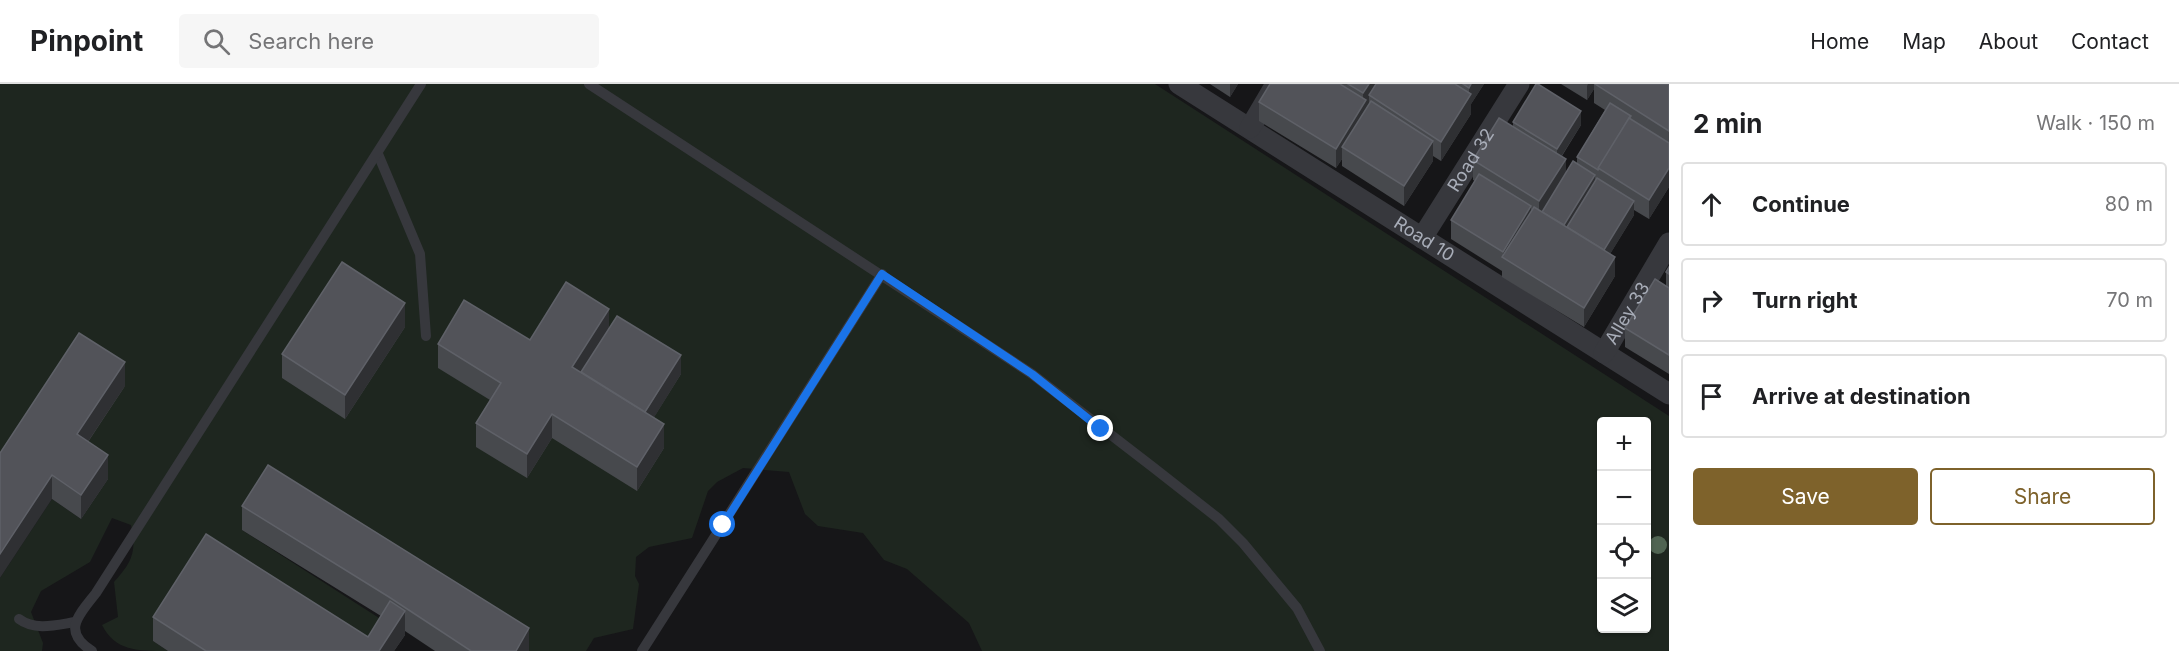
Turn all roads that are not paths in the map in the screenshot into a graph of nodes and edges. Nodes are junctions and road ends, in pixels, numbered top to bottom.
1 (421, 84) edge
2 (589, 84) edge
3 (1179, 84) edge
4 (1276, 84) edge
5 (1519, 84) edge
6 (1250, 128) junction
7 (378, 154) junction
8 (1422, 238) junction
9 (1669, 243) edge
10 (882, 274) junction
11 (426, 336) dead end
12 (1604, 353) junction
13 (1669, 394) edge
14 (19, 619) dead end
15 (75, 622) junction
16 (92, 651) edge
17 (642, 651) edge
18 (1320, 651) edge

1 - 7 lane
2 - 10 lane
3 - 6 street, Road 10
4 - 6 street
5 - 8 street, Road 32
6 - 8 street, Road 10
7 - 11 lane
7 - 15 lane
8 - 12 street, Road 10
9 - 12 street, Alley 33
10 - 17 lane
10 - 18 lane
12 - 13 street, Road 10
14 - 15 lane
15 - 16 lane

